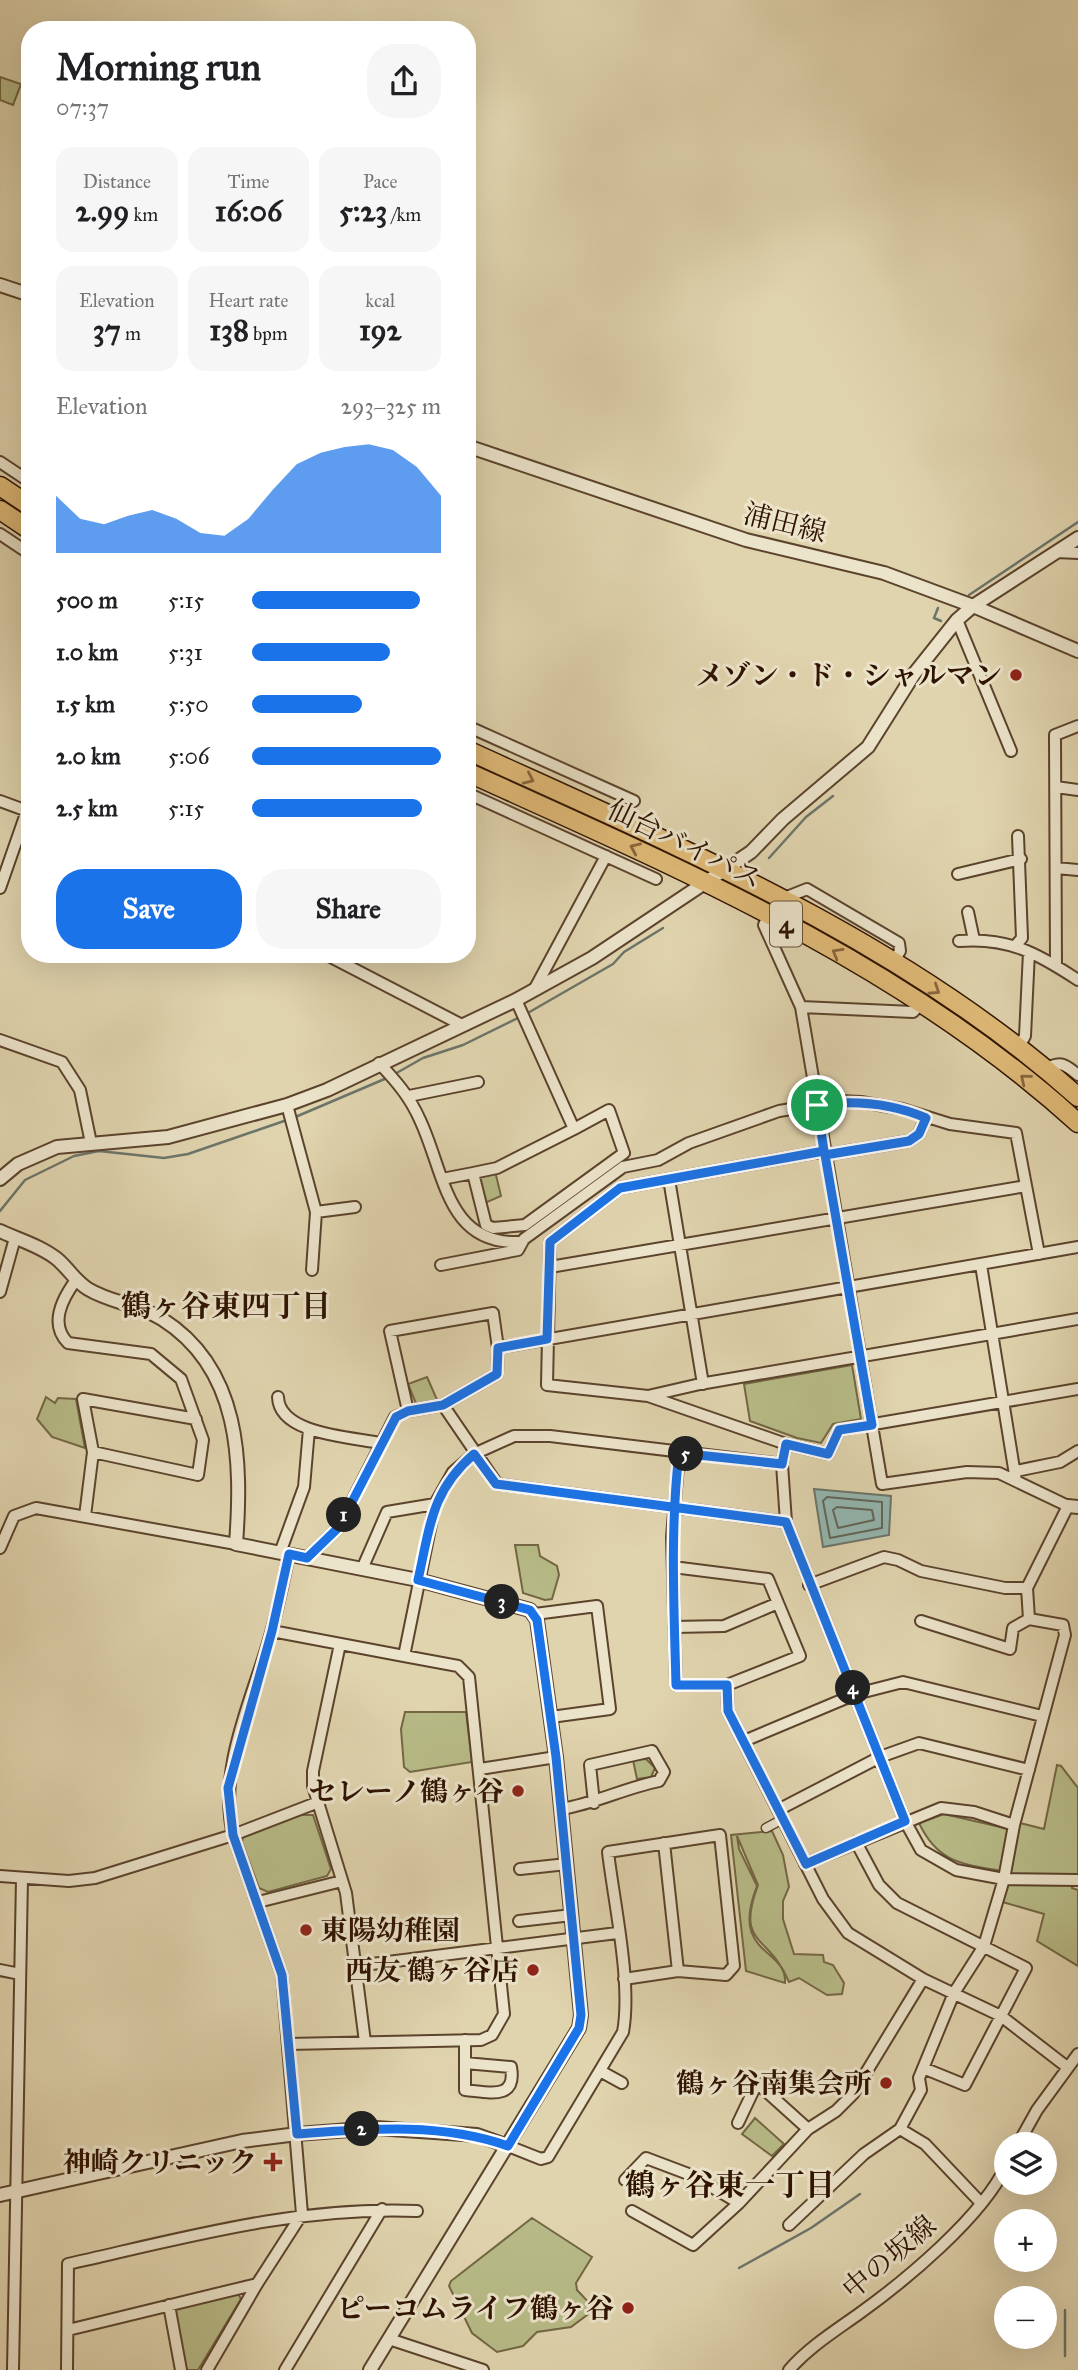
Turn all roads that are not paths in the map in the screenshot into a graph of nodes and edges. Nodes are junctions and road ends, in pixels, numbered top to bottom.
1 (0, 285) edge
2 (21, 292) edge
3 (476, 449) edge
4 (0, 462) edge
5 (21, 476) edge
6 (0, 486) edge
7 (21, 500) edge
8 (0, 510) edge
9 (21, 524) edge
10 (0, 534) edge
11 (1078, 538) edge
12 (21, 548) edge
13 (1056, 552) junction
14 (1078, 553) edge
15 (973, 606) junction
16 (957, 620) junction
17 (1078, 651) edge
18 (1078, 726) edge
19 (476, 730) edge
20 (1011, 751) dead end
21 (476, 754) edge
22 (476, 776) edge
23 (1056, 788) junction
24 (1078, 790) edge
25 (476, 797) edge
26 (0, 801) edge
27 (634, 801) dead end
28 (21, 806) edge
29 (21, 830) edge
30 (1018, 836) dead end
31 (606, 856) junction
32 (1021, 859) junction
33 (1056, 868) junction
34 (1078, 870) edge
35 (726, 871) junction
36 (964, 875) dead end
37 (656, 879) dead end
38 (708, 883) junction
39 (0, 888) edge
40 (968, 912) dead end
41 (769, 914) junction
42 (974, 940) junction
43 (959, 942) dead end
44 (1016, 946) junction
45 (1030, 952) junction
46 (342, 963) edge
47 (1056, 966) junction
48 (1078, 980) edge
49 (534, 990) junction
50 (922, 1003) junction
51 (801, 1007) junction
52 (521, 1010) junction
53 (460, 1024) junction
54 (0, 1040) edge
55 (1018, 1049) junction
56 (379, 1063) junction
57 (1044, 1070) junction
58 (1078, 1075) edge
59 (478, 1082) dead end
60 (409, 1096) junction
61 (1078, 1097) edge
62 (817, 1105) junction
63 (289, 1113) junction
64 (926, 1118) junction
65 (1078, 1123) edge
66 (574, 1129) junction
67 (91, 1143) junction
68 (825, 1153) junction
69 (473, 1173) junction
70 (0, 1179) edge
71 (442, 1179) junction
72 (670, 1179) junction
73 (1026, 1186) junction
74 (355, 1207) dead end
75 (317, 1212) junction
76 (835, 1218) junction
77 (1, 1231) edge
78 (15, 1238) junction
79 (520, 1242) junction
80 (681, 1245) junction
81 (1078, 1247) edge
82 (1038, 1254) junction
83 (441, 1265) dead end
84 (981, 1265) junction
85 (550, 1267) junction
86 (312, 1270) dead end
87 (76, 1280) junction
88 (848, 1288) junction
89 (0, 1293) edge
90 (690, 1315) junction
91 (1078, 1319) edge
92 (992, 1335) junction
93 (547, 1339) junction
94 (498, 1348) junction
95 (860, 1357) junction
96 (703, 1384) junction
97 (1078, 1389) edge
98 (278, 1396) dead end
99 (648, 1396) junction
100 (1003, 1402) junction
101 (443, 1405) junction
102 (408, 1411) junction
103 (196, 1419) junction
104 (872, 1425) junction
105 (309, 1429) junction
106 (380, 1443) junction
107 (786, 1444) junction
108 (1078, 1451) edge
109 (93, 1452) junction
110 (679, 1453) junction
111 (474, 1454) junction
112 (782, 1464) junction
113 (1016, 1476) junction
114 (435, 1504) junction
115 (1073, 1507) edge
116 (673, 1509) junction
117 (85, 1516) junction
118 (786, 1522) junction
119 (236, 1544) junction
120 (0, 1548) edge
121 (285, 1553) junction
122 (307, 1558) junction
123 (673, 1567) junction
124 (362, 1569) junction
125 (418, 1580) junction
126 (809, 1585) junction
127 (1027, 1588) junction
128 (778, 1603) junction
129 (535, 1614) junction
130 (1029, 1619) junction
131 (921, 1621) dead end
132 (674, 1627) junction
133 (272, 1631) junction
134 (340, 1644) junction
135 (404, 1656) junction
136 (727, 1685) junction
137 (856, 1693) junction
138 (1042, 1716) junction
139 (551, 1717) junction
140 (744, 1741) junction
141 (556, 1757) junction
142 (880, 1757) junction
143 (480, 1769) junction
144 (1030, 1770) junction
145 (594, 1803) junction
146 (316, 1804) junction
147 (562, 1809) junction
148 (781, 1815) junction
149 (905, 1821) junction
150 (1014, 1825) junction
151 (766, 1828) dead end
152 (233, 1835) junction
153 (856, 1842) junction
154 (664, 1843) junction
155 (567, 1864) junction
156 (806, 1864) junction
157 (524, 1865) dead end
158 (0, 1876) edge
159 (22, 1878) junction
160 (1004, 1879) junction
161 (1078, 1880) edge
162 (342, 1881) junction
163 (258, 1902) junction
164 (572, 1915) junction
165 (527, 1917) dead end
166 (617, 1933) junction
167 (574, 1939) junction
168 (984, 1946) junction
169 (498, 1948) junction
170 (356, 1966) junction
171 (0, 1970) edge
172 (678, 1971) junction
173 (20, 1974) junction
174 (624, 1979) junction
175 (923, 1979) junction
176 (954, 1993) junction
177 (1001, 2016) junction
178 (465, 2040) junction
179 (365, 2042) junction
180 (288, 2044) junction
181 (1078, 2054) edge
182 (465, 2063) junction
183 (1067, 2067) junction
184 (923, 2068) junction
185 (602, 2072) junction
186 (621, 2083) dead end
187 (738, 2123) dead end
188 (808, 2129) junction
189 (900, 2129) junction
190 (1026, 2132) edge
191 (297, 2134) junction
192 (508, 2146) junction
193 (625, 2180) dead end
194 (994, 2186) edge
195 (16, 2194) junction
196 (0, 2195) edge
197 (980, 2202) junction
198 (739, 2203) junction
199 (383, 2209) junction
200 (417, 2211) dead end
201 (632, 2211) dead end
202 (302, 2214) junction
203 (789, 2225) dead end
204 (257, 2284) junction
205 (169, 2305) junction
206 (68, 2330) junction
207 (389, 2339) junction
208 (13, 2370) edge
209 (67, 2370) edge
210 (181, 2370) edge
211 (207, 2370) edge
212 (285, 2370) edge
213 (370, 2370) edge
214 (484, 2370) edge
215 (789, 2370) edge

1 - 2 street
3 - 15 street, 浦田線
4 - 5 street
6 - 7 highway
8 - 9 highway
10 - 12 street
11 - 13 street
13 - 14 street
13 - 15 street
15 - 16 street
15 - 17 street, 浦田線
16 - 20 street
16 - 35 street
18 - 23 street
19 - 27 street
21 -> 35 highway, 仙台バイパス / 4
38 -> 22 highway, 仙台バイパス / 4
23 - 24 street
23 - 33 street
25 - 31 street
26 - 28 street
29 - 39 street
30 - 32 street
31 - 37 street
31 - 49 street
32 - 36 street
32 - 44 street
33 - 34 street
33 - 47 street
35 - 38 street
35 -> 55 highway, 仙台バイパス / 4
38 - 41 highway, 仙台バイパス / 4
38 - 49 street
40 - 42 street
50 -> 41 highway, 仙台バイパス / 4
41 - 51 street
42 - 43 street
42 - 44 street
44 - 45 street
45 - 47 street
45 - 55 street
46 - 53 street
47 - 48 street
49 - 52 street
50 - 51 street
65 -> 50 highway, 仙台バイパス / 4
51 - 62 street
52 - 53 street
52 - 66 street
53 - 56 street
54 - 67 street
55 - 57 highway, 仙台バイパス / 4
56 - 60 street
56 - 63 street
57 - 58 street
57 - 61 highway, 仙台バイパス / 4
59 - 60 street
60 - 71 street
62 - 64 street
62 - 68 street
62 - 79 street
63 - 67 street
63 - 75 street
64 - 68 street
64 - 73 street
66 - 69 street
66 - 69 street
67 - 70 street
68 - 72 street
68 - 76 street
69 - 71 street
71 - 79 street
72 - 80 street
72 - 85 street
73 - 76 street
73 - 82 street
74 - 75 street
75 - 86 street
76 - 80 street
76 - 88 street
77 - 78 street
78 - 87 street
78 - 89 street
79 - 83 street
80 - 85 street
80 - 90 street
81 - 82 street
82 - 84 street
84 - 88 street
84 - 92 street
85 - 93 street
87 - 103 street
87 - 119 street
88 - 90 street
88 - 95 street
90 - 93 street
90 - 96 street
91 - 92 street
92 - 95 street
92 - 100 street
93 - 94 street
93 - 99 street
94 - 101 street
94 - 102 street
95 - 96 street
95 - 104 street
96 - 99 street
97 - 100 street
98 - 105 street
99 - 107 street
100 - 104 street
100 - 113 street
101 - 102 street
101 - 111 street
102 - 106 street
103 - 109 street
103 - 109 street
104 - 107 street
104 - 113 street
105 - 106 street
105 - 121 street
106 - 122 street
107 - 112 street
108 - 113 street
109 - 117 street
110 - 111 street
110 - 112 street
110 - 116 street
111 - 114 street
111 - 116 street
112 - 118 street
113 - 115 street
114 - 124 street
114 - 125 street
115 - 127 street
116 - 118 street
116 - 123 street
117 - 119 street
117 - 120 street
118 - 126 street
119 - 121 street
121 - 122 street
121 - 133 street
122 - 124 street
123 - 128 street
123 - 132 street
124 - 125 street
125 - 129 street
125 - 135 street
126 - 127 street
126 - 137 street
127 - 130 street
128 - 132 street
128 - 136 street
129 - 139 street
129 - 139 street
130 - 131 street
130 - 138 street
132 - 136 street
133 - 134 street
133 - 152 street
134 - 135 street
134 - 146 street
135 - 143 street
136 - 140 street
137 - 138 street
137 - 140 street
137 - 142 street
138 - 144 street
139 - 141 street
140 - 148 street
141 - 143 street
141 - 147 street
142 - 144 street
142 - 148 street
142 - 149 street
143 - 169 street
144 - 150 street
145 - 145 street
145 - 147 street
146 - 152 street
146 - 162 street
147 - 155 street
148 - 151 street
148 - 156 street
149 - 150 street
149 - 153 street
149 - 160 street
150 - 160 street
152 - 159 street
152 - 163 street
153 - 156 street
153 - 168 street
154 - 166 street
154 - 172 street
154 - 172 street
155 - 157 street
155 - 164 street
156 - 175 street
158 - 159 street
159 - 173 street
160 - 161 street
160 - 168 street
162 - 163 street
162 - 170 street
163 - 180 street
164 - 165 street
164 - 167 street
166 - 167 street
166 - 174 street
167 - 169 street
167 - 192 street
168 - 176 street
168 - 177 street
169 - 170 street
169 - 178 street
170 - 179 street
171 - 173 street
172 - 174 street
173 - 195 street
174 - 185 street
175 - 176 street
175 - 188 street
176 - 177 street
176 - 184 street
177 - 183 street
177 - 184 street
178 - 179 street
178 - 182 street
179 - 180 street
180 - 191 street
181 - 183 street
182 - 182 street
183 - 190 street
184 - 189 street
185 - 186 street
185 - 192 street
187 - 188 street
188 - 198 street
189 - 197 street
189 - 203 street
191 - 192 street
191 - 195 street
191 - 202 street
192 - 207 street
193 - 198 street
194 - 197 street, 中の坂線
195 - 196 street
195 - 208 street
197 - 215 street, 中の坂線
198 - 201 street
199 - 200 street
199 - 202 street
199 - 212 street
202 - 204 street
202 - 206 street
204 - 205 street
204 - 211 street
205 - 206 street
205 - 210 street
206 - 209 street
207 - 213 street
207 - 214 street

